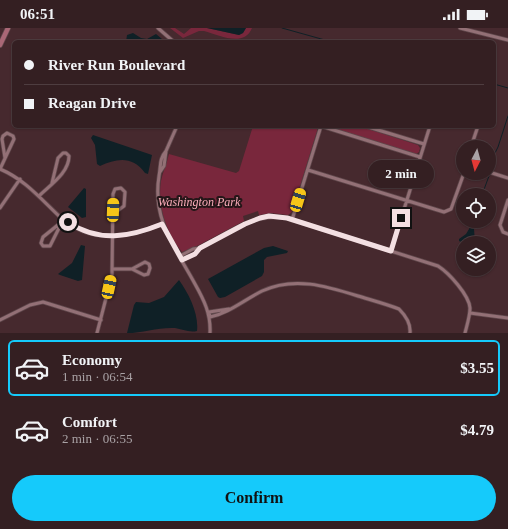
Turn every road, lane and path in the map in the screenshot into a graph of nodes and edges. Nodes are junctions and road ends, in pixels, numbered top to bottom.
1 (8, 28) edge
2 (158, 28) edge
3 (460, 28) edge
4 (172, 40) edge
5 (508, 40) edge
6 (0, 45) edge
7 (176, 128) edge
8 (320, 128) edge
9 (327, 128) edge
10 (372, 128) edge
11 (429, 128) edge
12 (477, 128) edge
13 (473, 140) edge
14 (424, 144) junction
15 (420, 157) junction
16 (5, 158) junction
17 (0, 168) edge
18 (308, 170) junction
19 (496, 174) edge
20 (508, 178) edge
21 (20, 179) junction
22 (462, 180) edge
23 (52, 183) junction
24 (39, 196) junction
25 (406, 200) junction
26 (508, 200) edge
27 (0, 208) edge
28 (113, 219) junction
29 (64, 220) junction
30 (292, 220) junction
31 (61, 224) junction
32 (162, 224) junction
33 (508, 234) edge
34 (112, 236) junction
35 (200, 248) junction
36 (391, 251) junction
37 (180, 256) junction
38 (182, 260) junction
39 (112, 269) junction
40 (132, 269) junction
41 (470, 313) junction
42 (209, 314) junction
43 (508, 318) edge
44 (0, 320) edge
45 (101, 320) junction
46 (97, 333) edge
47 (210, 333) edge
48 (410, 333) edge
49 (465, 333) edge

1 - 6 main road
2 - 4 street
3 - 5 street
7 - 32 street
8 - 18 street
9 - 15 street
10 - 14 street
11 - 14 street
12 - 13 street
14 - 15 street
15 - 25 street
16 - 16 street
16 - 17 street
17 - 21 street
18 - 25 street
18 - 30 street
19 - 20 street
21 - 24 street
21 - 27 street
22 - 25 street
23 - 23 street
23 - 24 street
24 - 29 street
25 - 36 street
26 - 33 street
28 - 28 street
28 - 34 street
29 - 31 street
29 - 34 street
30 - 35 street
30 - 36 street
31 - 31 street
32 - 34 street
32 - 37 street
34 - 39 street
35 - 37 street
35 - 38 street
36 - 41 street
37 - 38 street
38 - 42 street
39 - 40 street
39 - 45 street
40 - 40 street
41 - 43 street
41 - 49 street
42 - 47 street
42 - 48 street
44 - 45 street
45 - 46 street

